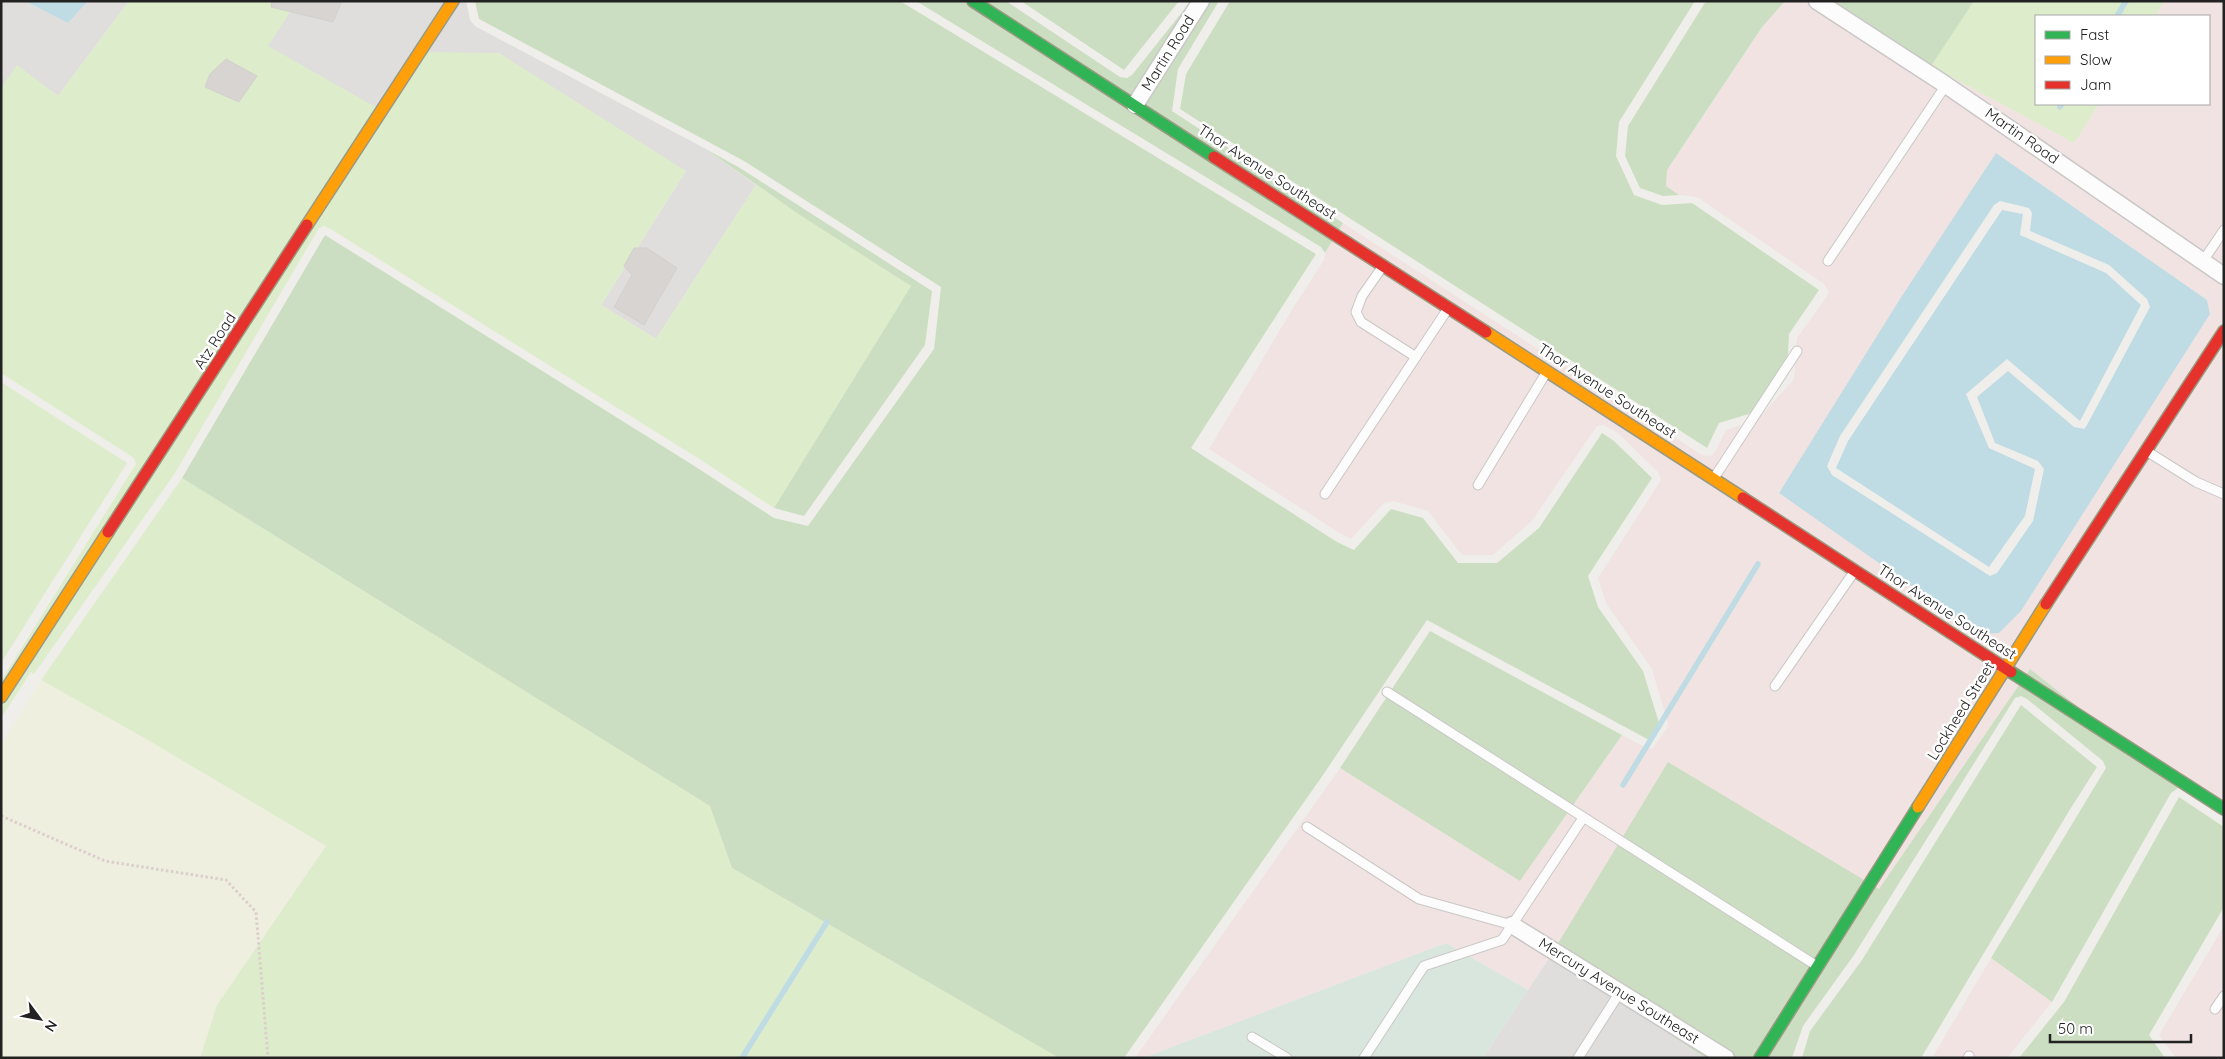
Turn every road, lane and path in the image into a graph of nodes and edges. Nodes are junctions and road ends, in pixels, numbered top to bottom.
1 (453, 1) edge
2 (973, 1) edge
3 (1201, 1) edge
4 (1817, 1) edge
5 (1946, 85) junction
6 (1135, 105) junction
7 (2224, 230) edge
8 (1828, 261) dead end
9 (2203, 261) junction
10 (1383, 265) junction
11 (2224, 276) edge
12 (1449, 307) junction
13 (2224, 331) edge
14 (1797, 351) dead end
15 (1416, 357) junction
16 (1548, 371) junction
17 (2146, 451) junction
18 (1714, 478) junction
19 (1478, 485) dead end
20 (1325, 494) dead end
21 (2224, 494) edge
22 (1855, 570) junction
23 (2005, 668) junction
24 (1775, 686) dead end
25 (1387, 692) dead end
26 (1, 698) edge
27 (2224, 809) edge
28 (1, 816) edge
29 (1583, 818) junction
30 (1306, 827) dead end
31 (1512, 925) junction
32 (1818, 966) junction
33 (1620, 992) junction
34 (2224, 996) edge
35 (2215, 1009) dead end
36 (1252, 1037) dead end
37 (268, 1058) edge
38 (1287, 1058) edge
39 (1364, 1058) edge
40 (1578, 1058) edge
41 (1726, 1058) edge
42 (1760, 1058) edge

1 - 26 street, Atz Road
2 - 6 street, Thor Avenue Southeast
3 - 6 street, Martin Road
4 - 5 street, Martin Road
5 - 8 lane
5 - 9 street, Martin Road
6 - 10 street, Thor Avenue Southeast
7 - 9 lane
9 - 11 street, Martin Road
10 - 12 street, Thor Avenue Southeast
10 - 15 lane
12 - 15 lane
12 - 16 street, Thor Avenue Southeast
13 - 17 street, Lockheed Street
14 - 18 lane
15 - 20 lane
16 - 18 street, Thor Avenue Southeast
16 - 19 lane
17 - 21 lane
17 - 23 street, Lockheed Street
18 - 22 street, Thor Avenue Southeast
22 - 23 street, Thor Avenue Southeast
22 - 24 lane
23 - 27 street, Thor Avenue Southeast
23 - 32 street, Lockheed Street
25 - 29 lane
28 - 37 path
29 - 31 lane
29 - 32 lane
30 - 31 lane
31 - 33 street, Mercury Avenue Southeast
31 - 39 lane
32 - 42 street, Lockheed Street
33 - 40 lane
33 - 41 street, Mercury Avenue Southeast
34 - 35 lane
36 - 38 lane

